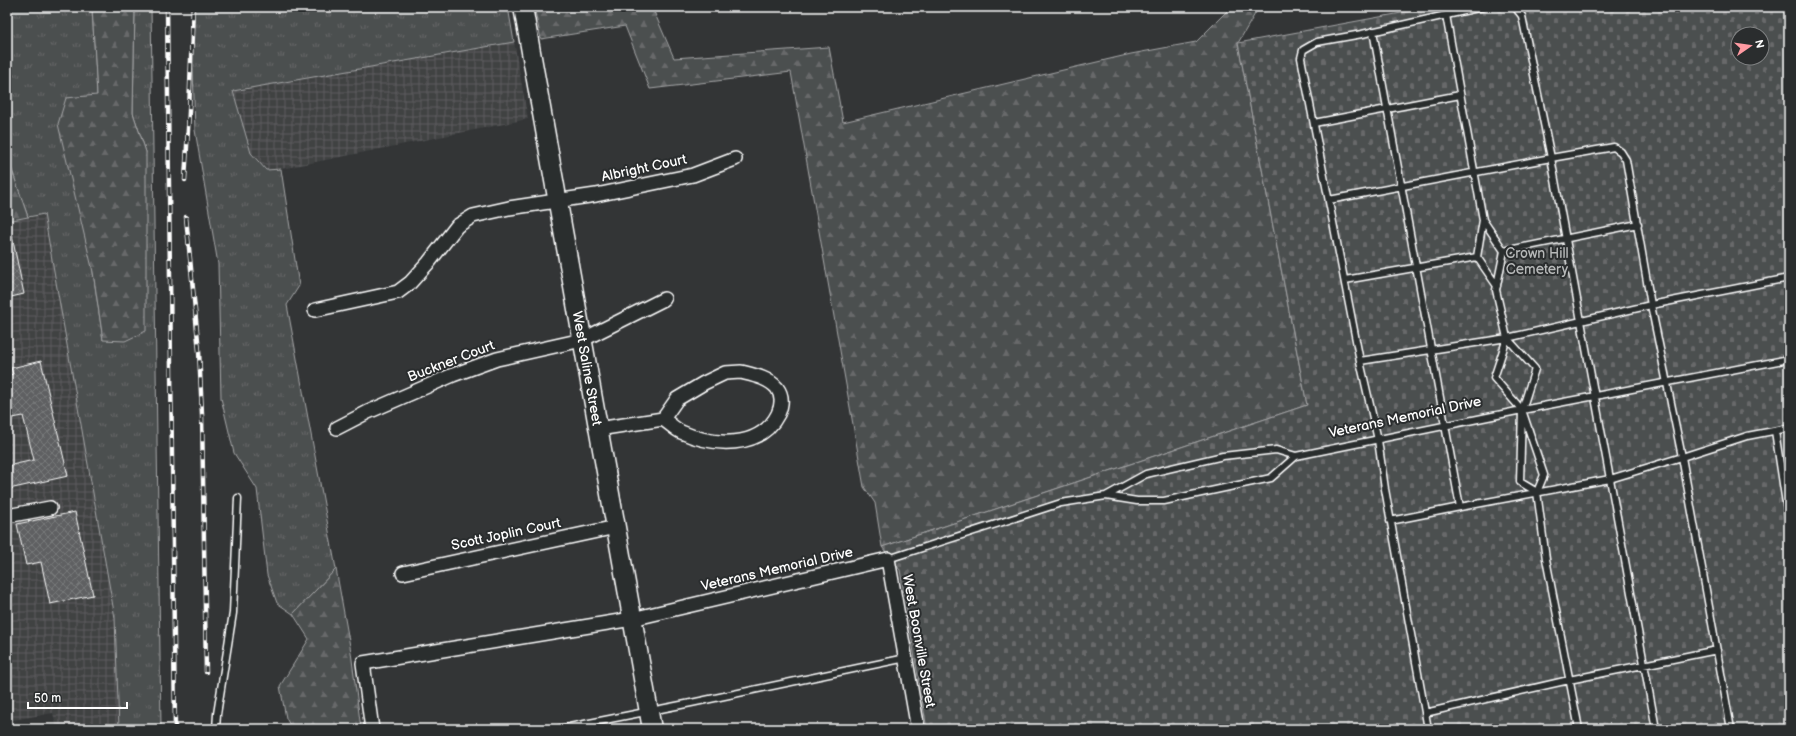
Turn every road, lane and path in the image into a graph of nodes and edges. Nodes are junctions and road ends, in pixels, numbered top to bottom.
1 (523, 7) edge
2 (1482, 7) edge
3 (1515, 7) edge
4 (1446, 15) junction
5 (1373, 31) junction
6 (1460, 95) junction
7 (1387, 109) junction
8 (1314, 123) junction
9 (1551, 158) junction
10 (735, 159) dead end
11 (1474, 172) junction
12 (1402, 186) junction
13 (558, 200) junction
14 (1329, 200) junction
15 (1483, 220) junction
16 (1638, 224) junction
17 (1566, 239) junction
18 (1504, 251) junction
19 (1477, 257) junction
20 (1416, 267) junction
21 (1789, 278) edge
22 (1344, 280) junction
23 (1497, 286) junction
24 (664, 299) dead end
25 (1651, 305) junction
26 (315, 310) dead end
27 (1581, 321) junction
28 (1507, 338) junction
29 (582, 340) junction
30 (1432, 350) junction
31 (1789, 359) edge
32 (1360, 361) junction
33 (1666, 382) junction
34 (1594, 396) junction
35 (1522, 410) junction
36 (663, 419) junction
37 (1446, 425) junction
38 (337, 428) dead end
39 (1789, 428) edge
40 (598, 429) junction
41 (1775, 431) junction
42 (1378, 440) junction
43 (1296, 456) junction
44 (1682, 457) junction
45 (1610, 480) junction
46 (1537, 492) junction
47 (1106, 496) junction
48 (238, 498) dead end
49 (1460, 507) junction
50 (50, 508) dead end
51 (7, 516) edge
52 (1390, 521) junction
53 (1789, 524) edge
54 (616, 527) junction
55 (888, 559) junction
56 (403, 573) dead end
57 (632, 618) junction
58 (1717, 650) junction
59 (906, 658) junction
60 (1644, 665) junction
61 (1569, 680) junction
62 (649, 712) junction
63 (1425, 713) junction
64 (216, 729) edge
65 (372, 729) edge
66 (558, 729) edge
67 (652, 729) edge
68 (918, 729) edge
69 (1428, 729) edge
70 (1579, 729) edge
71 (1656, 729) edge
72 (1731, 729) edge

1 - 13 street, West Saline Street
2 - 4 lane
3 - 9 lane
4 - 5 lane
4 - 6 lane
5 - 7 lane
5 - 8 lane
6 - 7 lane
6 - 11 lane
7 - 8 lane
7 - 12 lane
8 - 14 lane
9 - 11 lane
9 - 16 lane
9 - 17 lane
10 - 13 street, Albright Court
11 - 12 lane
11 - 15 lane
12 - 14 lane
12 - 20 lane
13 - 26 street, Albright Court
13 - 29 street, West Saline Street
14 - 22 lane
15 - 18 lane
15 - 19 lane
16 - 17 lane
16 - 25 lane
17 - 18 lane
17 - 27 lane
18 - 23 lane
19 - 20 lane
19 - 23 lane
20 - 22 lane
20 - 30 lane
21 - 25 lane
22 - 32 lane
23 - 28 lane
24 - 29 street, Buckner Court
25 - 27 lane
25 - 33 lane
27 - 28 lane
27 - 34 lane
28 - 30 lane
28 - 35 lane
28 - 35 lane
29 - 38 street, Buckner Court
29 - 40 street, West Saline Street
30 - 32 lane
30 - 37 lane
31 - 33 lane, Veterans Memorial Drive
32 - 42 lane
33 - 34 lane, Veterans Memorial Drive
33 - 44 lane
34 - 35 lane, Veterans Memorial Drive
34 - 45 lane
35 - 37 lane, Veterans Memorial Drive
35 - 46 lane
35 - 46 lane
36 - 36 street
36 - 40 street
37 - 42 lane, Veterans Memorial Drive
37 - 49 lane
39 - 41 lane
40 - 54 street, West Saline Street
41 - 44 lane
41 - 53 lane
42 - 43 lane, Veterans Memorial Drive
42 - 52 lane
43 - 47 lane, Veterans Memorial Drive
43 - 47 lane, Veterans Memorial Drive
44 - 45 lane
44 - 58 lane
45 - 46 lane
45 - 60 lane
46 - 49 lane
46 - 61 lane
47 - 55 lane, Veterans Memorial Drive
48 - 64 lane
49 - 52 lane
50 - 51 street
52 - 63 lane
54 - 56 street, Scott Joplin Court
54 - 57 street, West Saline Street
55 - 57 street, Veterans Memorial Drive
55 - 59 street, West Boonville Street
57 - 62 street, West Saline Street
57 - 65 street, Veterans Memorial Drive
58 - 60 lane
58 - 72 lane
59 - 62 lane
59 - 68 street, West Boonville Street
60 - 61 lane
60 - 71 lane
61 - 63 lane
61 - 70 lane
62 - 66 lane
62 - 67 street, West Saline Street
63 - 69 lane

